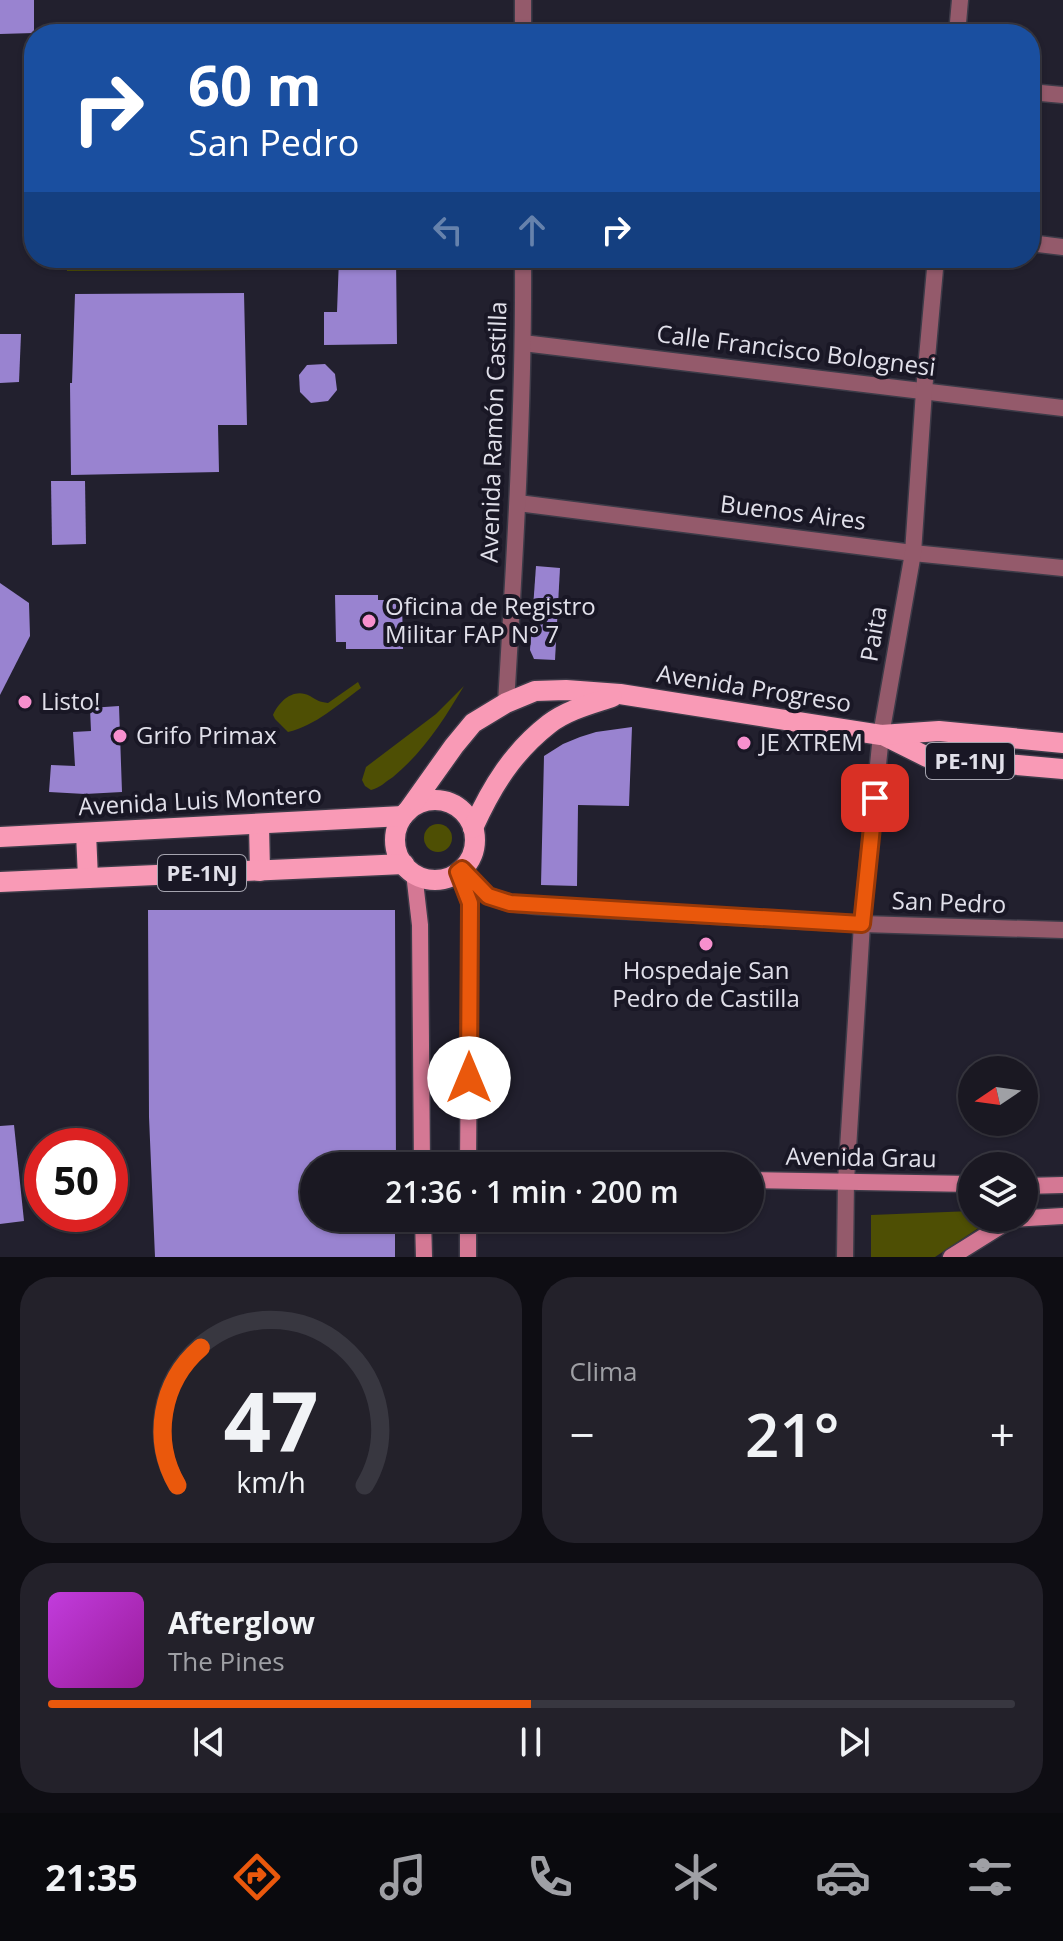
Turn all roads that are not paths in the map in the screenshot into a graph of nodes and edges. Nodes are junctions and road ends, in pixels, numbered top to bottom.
1 (523, 0) edge
2 (960, 0) edge
3 (523, 24) edge
4 (958, 24) edge
5 (1040, 93) edge
6 (1063, 95) edge
7 (1040, 244) edge
8 (1063, 247) edge
9 (523, 268) edge
10 (935, 268) edge
11 (523, 343) junction
12 (924, 391) junction
13 (1063, 408) edge
14 (518, 503) junction
15 (913, 553) junction
16 (1063, 568) edge
17 (620, 694) junction
18 (506, 703) junction
19 (881, 735) junction
20 (1063, 743) edge
21 (1063, 769) edge
22 (405, 814) junction
23 (259, 825) junction
24 (473, 828) junction
25 (86, 833) junction
26 (0, 837) edge
27 (409, 869) junction
28 (260, 871) junction
29 (460, 871) junction
30 (88, 878) junction
31 (0, 882) edge
32 (862, 924) junction
33 (1063, 930) edge
34 (422, 1152) edge
35 (468, 1152) edge
36 (764, 1180) edge
37 (846, 1181) junction
38 (958, 1184) edge
39 (1063, 1185) edge
40 (1038, 1186) edge
41 (1063, 1216) edge
42 (423, 1232) edge
43 (468, 1232) edge
44 (424, 1257) edge
45 (468, 1257) edge
46 (845, 1257) edge
47 (951, 1257) edge

1 - 3 street
2 - 4 street
5 - 6 street
7 - 8 street
9 - 11 street, Avenida Ramón Castilla
10 - 12 street, Paita
11 - 12 street, Calle Francisco Bolognesi
11 - 14 street, Avenida Ramón Castilla
12 - 13 street, Calle Francisco Bolognesi
12 - 15 street, Paita
14 - 15 street, Buenos Aires
14 - 18 street, Avenida Ramón Castilla
15 - 16 street, Buenos Aires
15 - 19 street, Paita
17 - 18 main road, Avenida Progreso / PE-1NJ
17 - 19 main road, Avenida Progreso / PE-1NJ
17 - 24 main road, Avenida Progreso / PE-1NJ
18 - 22 main road, Avenida Progreso / PE-1NJ
19 - 20 main road, Avenida Progreso / PE-1NJ
19 - 21 main road, Avenida Progreso / PE-1NJ
19 - 32 street, Paita
22 - 23 main road, Avenida Luis Montero / PE-1NJ
22 - 24 main road, PE-1NJ
22 - 27 main road
23 - 25 main road, Avenida Luis Montero / PE-1NJ
23 - 28 main road
24 - 29 main road, PE-1NJ
25 - 26 main road, Avenida Luis Montero / PE-1NJ
25 - 30 main road
27 - 28 main road, PE-1NJ
27 - 29 main road, PE-1NJ
27 - 34 main road
28 - 30 main road, PE-1NJ
29 - 32 street, San Pedro
29 - 35 main road
30 - 31 main road, PE-1NJ
32 - 33 street, San Pedro
32 - 37 street, Paita
36 - 37 main road, Avenida Grau
37 - 38 main road, Avenida Grau
37 - 46 street, Paita
39 - 40 main road
41 - 47 main road
42 - 44 main road
43 - 45 main road

